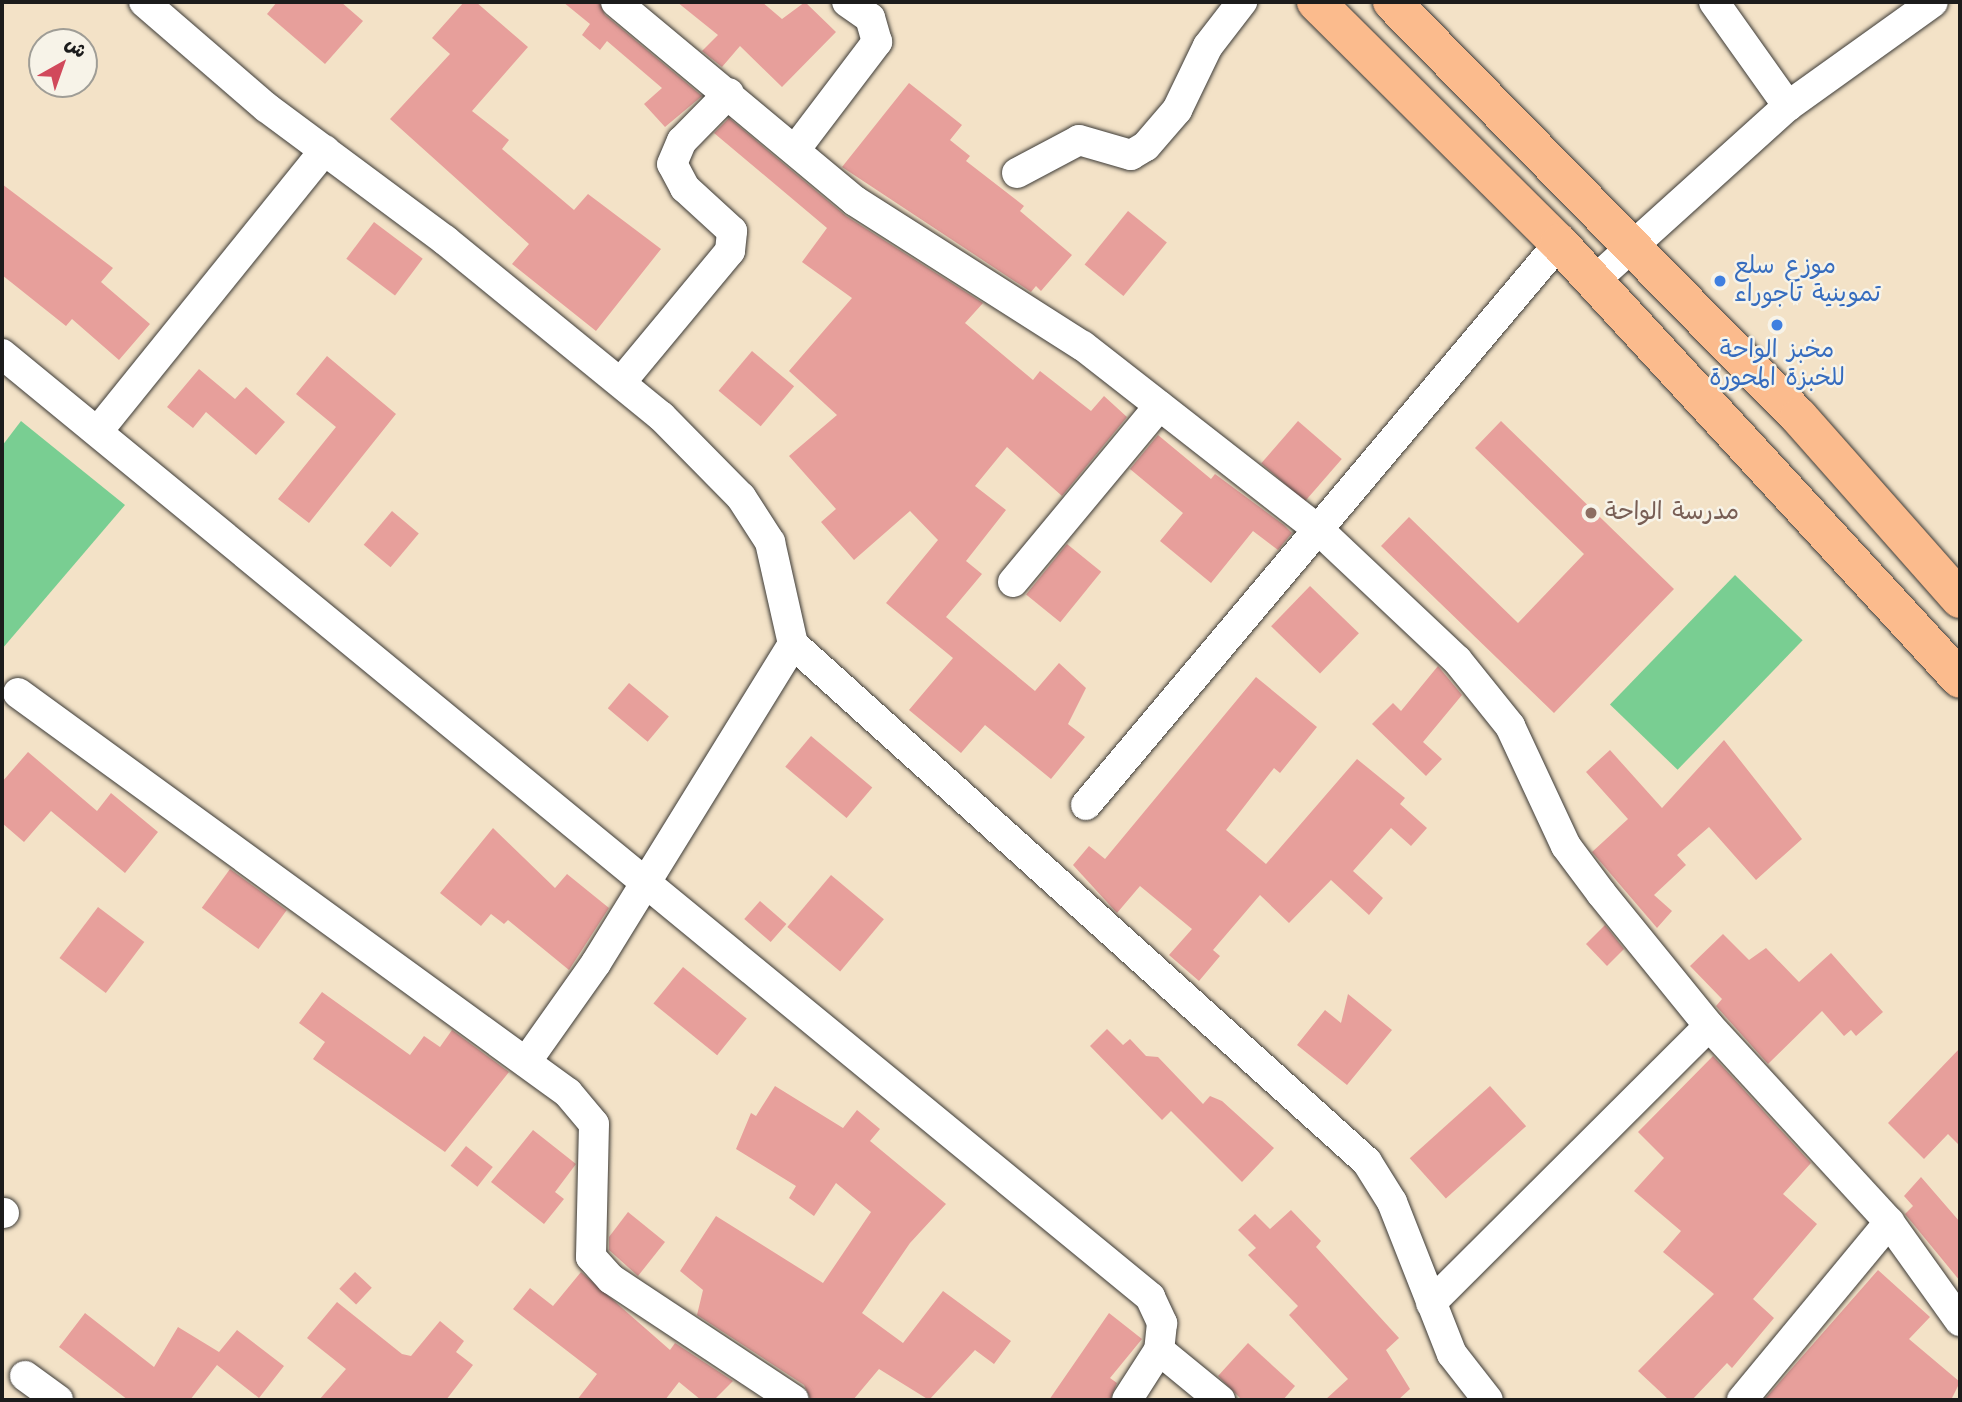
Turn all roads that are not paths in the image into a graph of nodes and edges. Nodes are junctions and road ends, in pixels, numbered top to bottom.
1 (144, 2) edge
2 (616, 2) edge
3 (848, 2) edge
4 (1242, 2) edge
5 (1315, 2) edge
6 (1714, 2) edge
7 (1933, 2) edge
8 (1402, 6) edge
9 (729, 93) junction
10 (1788, 106) junction
11 (795, 149) junction
12 (325, 150) junction
13 (1017, 173) dead end
14 (1559, 243) junction
15 (1635, 246) junction
16 (1594, 281) junction
17 (2, 354) edge
18 (622, 381) junction
19 (1159, 406) junction
20 (98, 431) junction
21 (1320, 531) junction
22 (1013, 582) dead end
23 (1960, 599) edge
24 (793, 644) junction
25 (1960, 679) edge
26 (18, 693) dead end
27 (1086, 805) dead end
28 (647, 879) junction
29 (1709, 1026) junction
30 (526, 1062) junction
31 (1889, 1222) junction
32 (1432, 1303) junction
33 (1960, 1321) edge
34 (1159, 1350) junction
35 (24, 1376) dead end
36 (58, 1400) edge
37 (794, 1400) edge
38 (1127, 1400) edge
39 (1220, 1400) edge
40 (1488, 1400) edge
41 (1742, 1400) edge

1 - 12 street
2 - 9 street
3 - 11 street
4 - 13 street
5 - 14 main road
6 - 10 street
7 - 10 street
8 - 15 main road
9 - 11 street
9 - 18 street
10 - 15 street
11 - 19 street
12 - 18 street
12 - 20 street
14 - 16 main road
14 - 21 street
15 - 16 street
15 - 23 main road
16 - 25 main road
17 - 20 street
18 - 24 street
19 - 21 street
19 - 22 street
20 - 28 street
21 - 27 street
21 - 29 street
24 - 28 street
24 - 32 street
26 - 30 street
28 - 30 street
28 - 34 street
29 - 31 street
29 - 32 street
30 - 37 street
31 - 33 street
31 - 41 street
32 - 40 street
34 - 38 street
34 - 39 street
35 - 36 street

